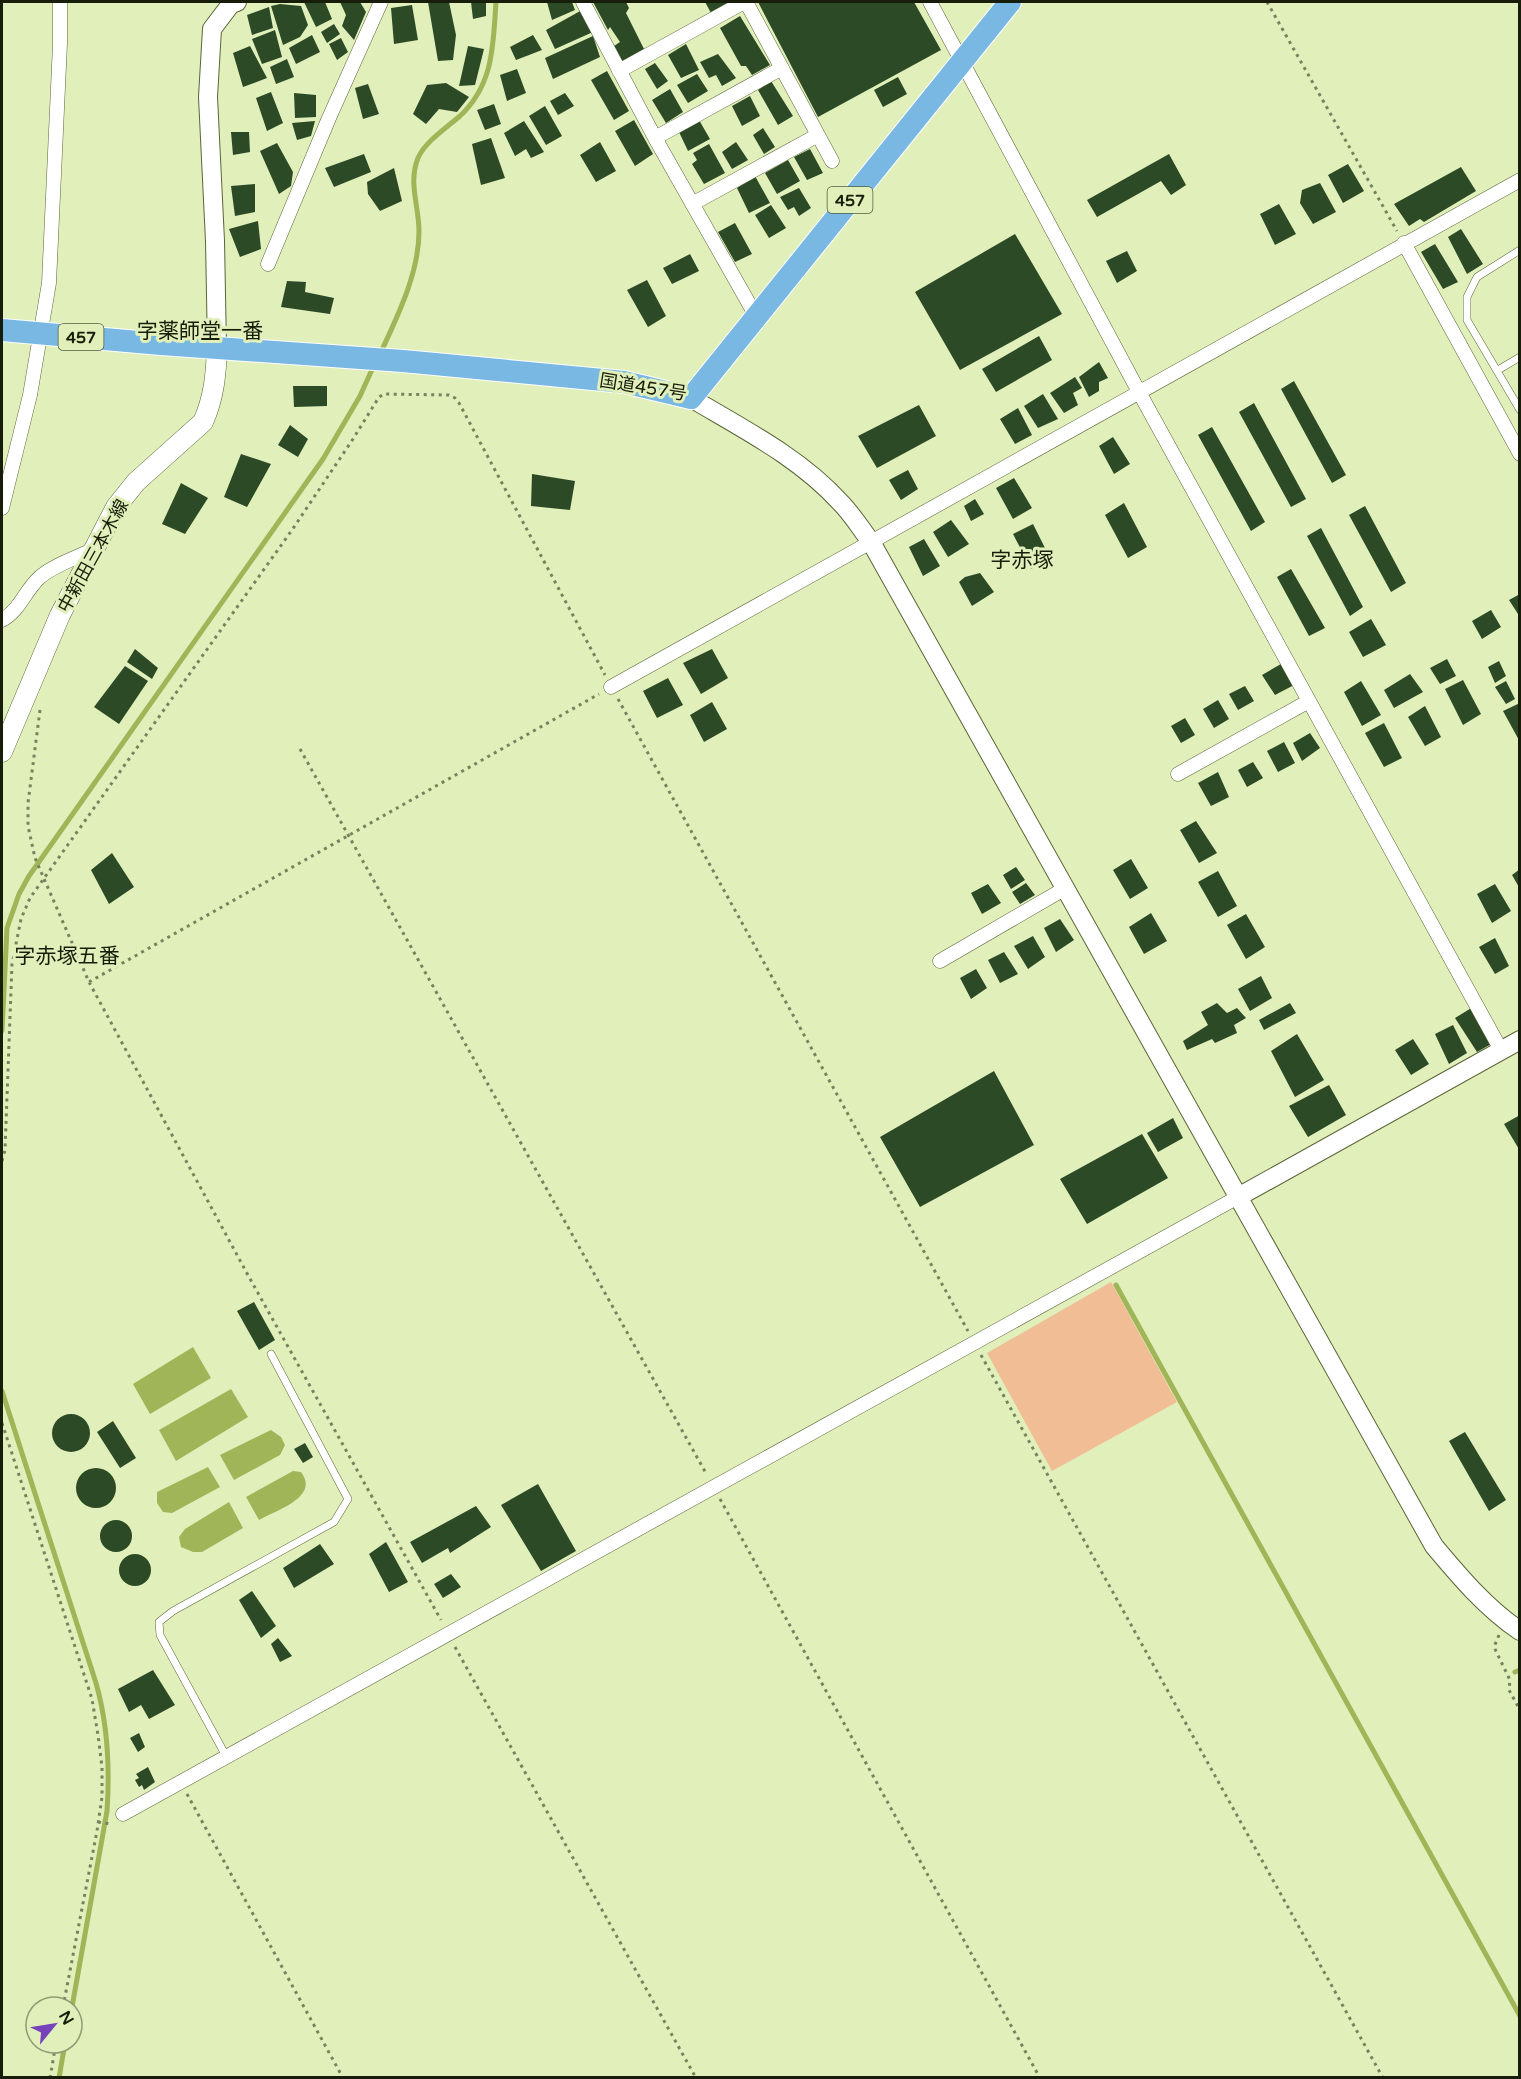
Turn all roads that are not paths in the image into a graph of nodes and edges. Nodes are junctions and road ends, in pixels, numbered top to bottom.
1 (60, 2) edge
2 (233, 2) edge
3 (381, 2) edge
4 (583, 2) edge
5 (745, 2) edge
6 (930, 2) edge
7 (1010, 2) edge
8 (963, 60) junction
9 (782, 68) junction
10 (619, 71) junction
11 (818, 135) junction
12 (655, 138) junction
13 (832, 161) dead end
14 (1520, 180) edge
15 (692, 204) junction
16 (1404, 243) junction
17 (1520, 250) edge
18 (268, 264) dead end
19 (756, 316) junction
20 (2, 330) edge
21 (217, 348) junction
22 (1520, 357) edge
23 (1498, 370) junction
24 (1138, 392) junction
25 (691, 398) junction
26 (1520, 410) edge
27 (1520, 454) edge
28 (2, 508) edge
29 (871, 542) junction
30 (96, 549) junction
31 (2, 620) edge
32 (611, 687) road end
33 (1310, 701) junction
34 (2, 752) edge
35 (1178, 774) dead end
36 (1064, 888) junction
37 (940, 962) dead end
38 (1520, 1040) edge
39 (1501, 1050) junction
40 (1238, 1197) junction
41 (271, 1354) dead end
42 (1520, 1632) edge
43 (226, 1756) junction
44 (123, 1814) dead end

1 - 28 street
2 - 21 street
3 - 18 street
4 - 10 street
5 - 9 street
5 - 10 street
6 - 8 street
7 - 8 highway, 国道457号 / 457
8 - 19 highway, 国道457号 / 457
8 - 24 street
9 - 11 street
9 - 12 street
10 - 12 street
11 - 13 street
11 - 15 street
12 - 15 street
14 - 16 street
15 - 19 street
16 - 24 street
16 - 27 street
17 - 23 lane
19 - 25 highway, 国道457号 / 457
20 - 21 highway, 国道457号 / 457, bridge
21 - 25 highway, 国道457号 / 457
21 - 30 main road, 中新田三本木線
22 - 23 lane
23 - 26 lane
24 - 29 street
24 - 33 street
25 - 29 street
29 - 32 street
29 - 36 street
30 - 31 street
30 - 34 main road, 中新田三本木線
33 - 35 street
33 - 39 street
36 - 37 street
36 - 40 street
38 - 39 street
39 - 40 street
40 - 42 street
40 - 43 street
41 - 43 lane
43 - 44 street

